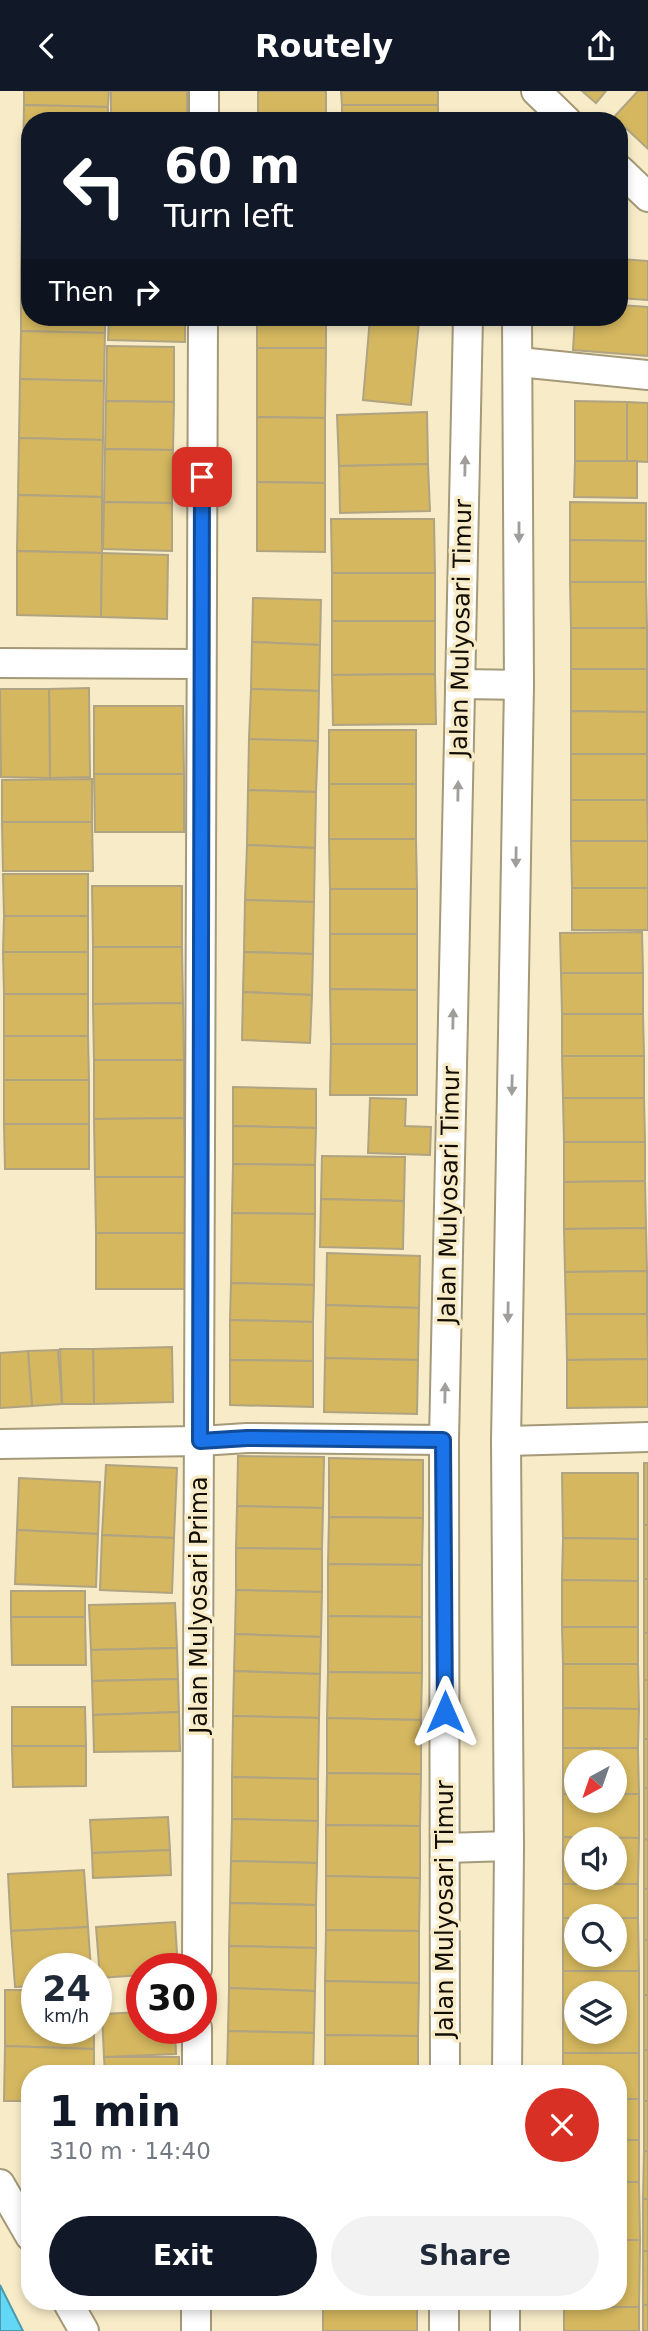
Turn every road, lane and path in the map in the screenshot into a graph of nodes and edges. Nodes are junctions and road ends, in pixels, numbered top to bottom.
1 (204, 91) edge
2 (536, 91) edge
3 (204, 112) edge
4 (558, 112) edge
5 (628, 178) edge
6 (648, 197) edge
7 (203, 326) edge
8 (468, 326) edge
9 (517, 326) edge
10 (519, 362) junction
11 (648, 375) edge
12 (0, 663) edge
13 (201, 664) junction
14 (460, 684) junction
15 (519, 685) junction
16 (648, 1437) edge
17 (443, 1440) junction
18 (200, 1441) junction
19 (506, 1441) junction
20 (0, 1444) edge
21 (509, 1846) junction
22 (446, 1848) junction
23 (197, 1953) edge
24 (197, 2044) edge
25 (197, 2065) edge
26 (445, 2065) edge
27 (507, 2065) edge
28 (0, 2184) edge
29 (21, 2220) edge
30 (72, 2310) edge
31 (196, 2310) edge
32 (444, 2310) edge
33 (505, 2310) edge
34 (84, 2331) edge
35 (196, 2331) edge
36 (444, 2331) edge
37 (505, 2331) edge

1 - 3 street
2 - 4 street
5 - 6 street
7 - 13 street, Jalan Mulyosari Prima
14 -> 8 street, Jalan Mulyosari Timur
9 - 10 street
10 - 11 street
10 -> 15 street
12 - 13 street
13 - 18 street, Jalan Mulyosari Prima
14 - 15 street
17 -> 14 street, Jalan Mulyosari Timur
15 -> 19 street
16 - 19 street
17 - 18 street
17 - 22 street, Jalan Mulyosari Timur
18 - 20 street
18 - 23 street, Jalan Mulyosari Prima
19 - 21 street
21 - 22 street
21 - 27 street
22 - 26 street, Jalan Mulyosari Timur
24 - 25 street
28 - 29 street
30 - 34 street
31 - 35 street
32 - 36 street
33 - 37 street

